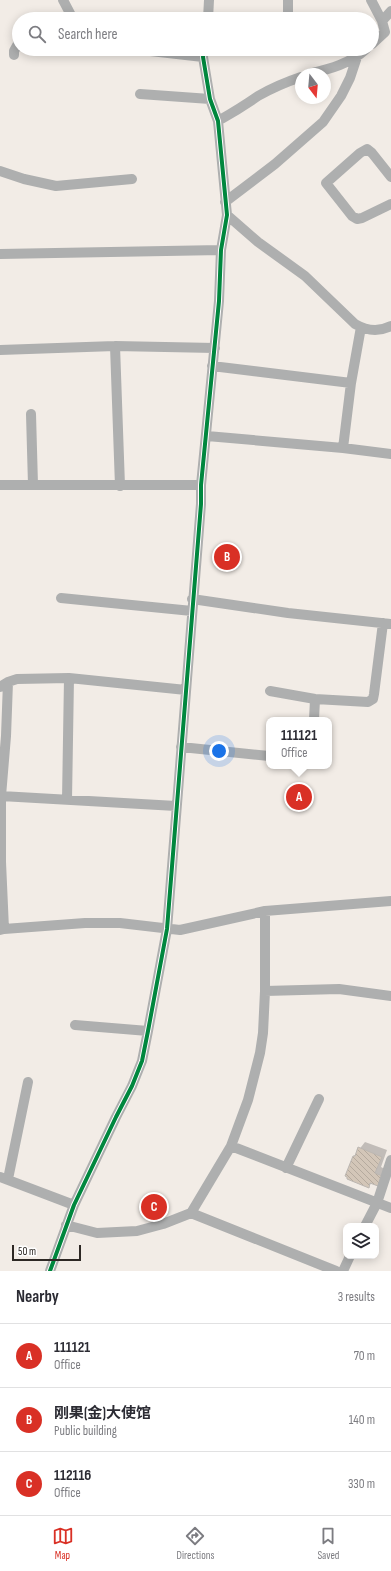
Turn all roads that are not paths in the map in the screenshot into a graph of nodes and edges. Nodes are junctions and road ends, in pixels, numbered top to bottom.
1 (63, 0) edge
2 (209, 0) edge
3 (288, 0) edge
4 (372, 0) edge
5 (391, 11) edge
6 (69, 12) edge
7 (208, 12) edge
8 (288, 12) edge
9 (378, 12) edge
10 (379, 15) edge
11 (382, 21) junction
12 (388, 36) edge
13 (379, 40) edge
14 (204, 56) edge
15 (357, 58) joint
16 (331, 69) edge
17 (295, 79) edge
18 (140, 94) dead end
19 (210, 99) junction
20 (218, 121) junction
21 (0, 171) edge
22 (391, 177) edge
23 (132, 179) dead end
24 (225, 202) junction
25 (391, 204) edge
26 (227, 215) junction
27 (221, 250) junction
28 (0, 254) edge
29 (391, 326) edge
30 (361, 327) junction
31 (115, 346) junction
32 (215, 348) junction
33 (0, 350) edge
34 (212, 366) junction
35 (351, 383) junction
36 (32, 414) dead end
37 (207, 436) junction
38 (343, 448) junction
39 (391, 454) edge
40 (0, 485) edge
41 (33, 485) junction
42 (201, 485) junction
43 (120, 486) junction
44 (61, 598) dead end
45 (192, 599) junction
46 (192, 611) junction
47 (387, 624) edge
48 (69, 678) junction
49 (4, 685) edge
50 (186, 690) junction
51 (270, 691) dead end
52 (316, 698) junction
53 (314, 717) edge
54 (181, 747) junction
55 (266, 756) edge
56 (1, 796) junction
57 (67, 800) junction
58 (176, 806) junction
59 (391, 901) edge
60 (265, 911) junction
61 (2, 929) edge
62 (167, 929) junction
63 (264, 991) junction
64 (391, 996) edge
65 (75, 1025) dead end
66 (148, 1031) junction
67 (28, 1082) dead end
68 (319, 1099) dead end
69 (231, 1146) junction
70 (391, 1160) edge
71 (286, 1168) junction
72 (4, 1178) edge
73 (377, 1203) junction
74 (74, 1205) junction
75 (391, 1208) edge
76 (191, 1213) junction
77 (367, 1223) edge
78 (66, 1225) junction
79 (348, 1259) edge
80 (50, 1271) edge
81 (336, 1271) edge
82 (342, 1271) edge

1 - 6 street
2 - 7 street
3 - 8 street
4 - 9 street
5 - 11 street
10 - 11 street
11 - 12 street
12 - 13 street
14 - 19 street
15 - 16 street
15 - 24 street
17 - 20 street
18 - 19 street
19 - 20 street
20 - 24 street
21 - 23 street
22 - 25 street
24 - 26 street
26 - 27 street
26 - 30 street
27 - 28 street
27 - 32 street
29 - 30 street
30 - 35 street
31 - 32 street
31 - 33 street
31 - 43 street
32 - 34 street
34 - 35 street
34 - 37 street
35 - 38 street
36 - 41 street
37 - 38 street
37 - 42 street
38 - 39 street
40 - 41 street
41 - 43 street
42 - 43 street
42 - 45 street
44 - 46 street
45 - 46 street
45 - 47 street
46 - 50 street
47 - 52 street
48 - 49 street
48 - 50 street
48 - 57 street
49 - 56 street
50 - 54 street
51 - 52 street
52 - 53 street
54 - 55 street
54 - 58 street
56 - 57 street
56 - 61 street
57 - 58 street
58 - 62 street
59 - 60 street
60 - 62 street
60 - 63 street
61 - 62 street
62 - 66 street
63 - 64 street
63 - 69 street
65 - 66 street
66 - 74 street
67 - 72 street
68 - 71 street
69 - 71 street
69 - 76 street
70 - 73 street
71 - 73 street
72 - 74 street
73 - 75 street
73 - 77 street
74 - 78 street
76 - 78 street
76 - 81 street
78 - 80 street
79 - 82 street

